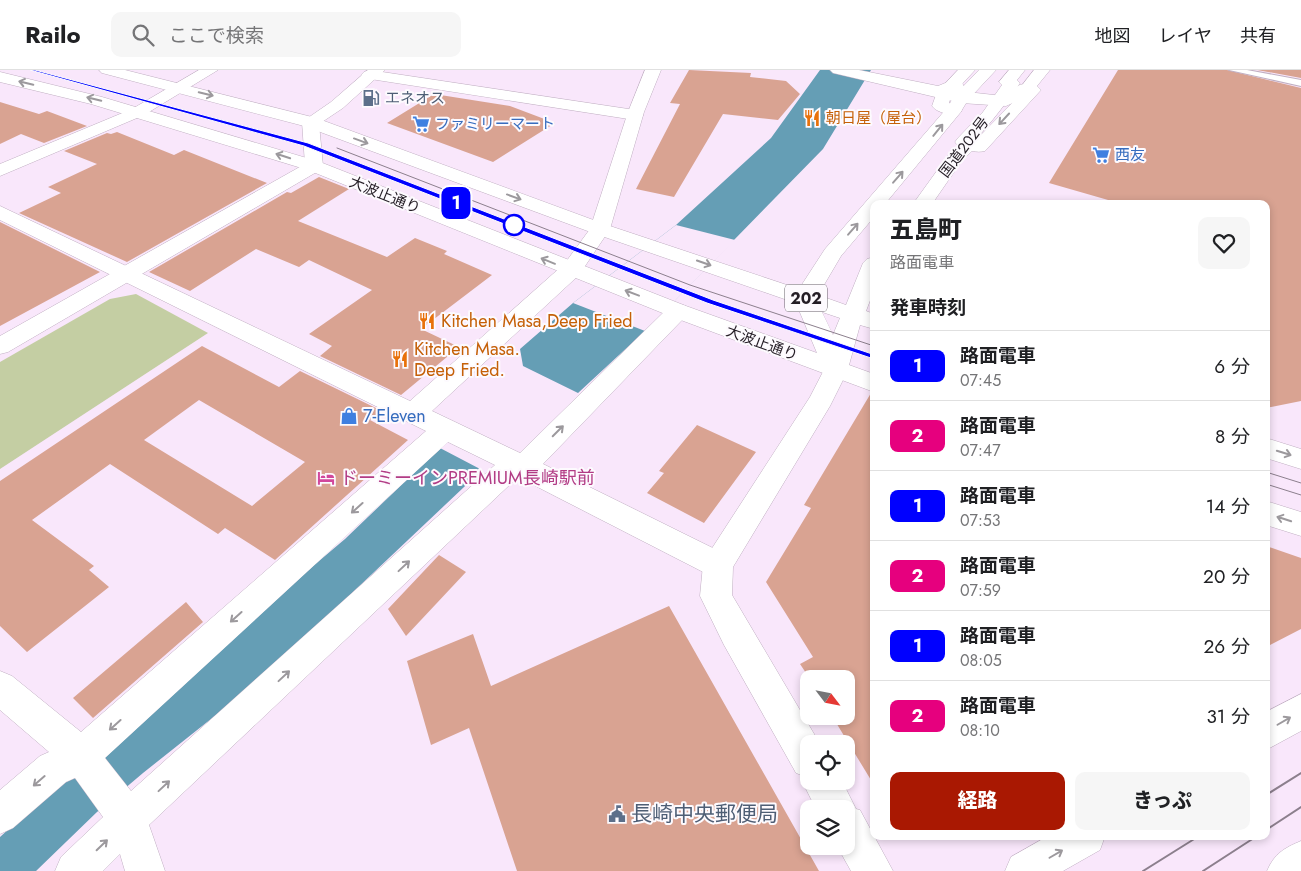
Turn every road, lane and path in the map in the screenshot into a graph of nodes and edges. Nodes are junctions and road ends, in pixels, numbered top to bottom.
1 (107, 70) edge
2 (210, 70) edge
3 (653, 70) edge
4 (838, 70) edge
5 (967, 70) edge
6 (988, 70) edge
7 (1042, 70) edge
8 (1234, 70) edge
9 (1254, 70) edge
10 (372, 72) edge
11 (1012, 76) edge
12 (0, 77) edge
13 (1301, 81) edge
14 (178, 87) junction
15 (1028, 88) junction
16 (953, 97) junction
17 (978, 99) junction
18 (996, 102) junction
19 (138, 112) junction
20 (635, 115) junction
21 (310, 122) junction
22 (970, 144) junction
23 (314, 166) junction
24 (0, 171) edge
25 (877, 200) edge
26 (925, 200) edge
27 (870, 209) edge
28 (0, 212) edge
29 (600, 229) junction
30 (572, 270) junction
31 (870, 272) edge
32 (126, 273) junction
33 (805, 298) junction
34 (674, 310) junction
35 (852, 315) junction
36 (870, 321) edge
37 (0, 346) edge
38 (836, 370) junction
39 (870, 382) edge
40 (412, 414) junction
41 (446, 429) junction
42 (1270, 449) edge
43 (1301, 459) edge
44 (520, 464) junction
45 (1270, 515) edge
46 (1301, 524) edge
47 (718, 565) junction
48 (0, 688) edge
49 (1301, 711) edge
50 (1270, 730) edge
51 (800, 745) edge
52 (81, 756) junction
53 (0, 815) edge
54 (128, 819) junction
55 (855, 839) edge
56 (1079, 840) edge
57 (1301, 861) edge
58 (75, 871) edge
59 (145, 871) edge
60 (874, 871) edge
61 (1026, 871) edge
62 (1287, 871) edge

1 - 14 main road, 202
2 - 14 main road
3 - 20 main road
4 - 16 main road
5 - 16 main road
6 - 16 main road, 国道202号 / 202
7 - 15 main road
8 - 13 lane
9 - 13 lane
10 - 20 main road
10 - 21 main road
11 - 17 main road
11 - 18 main road, 国道202号
19 -> 12 main road, 大波止通り
14 - 19 main road
14 -> 21 main road, 202
15 - 18 main road
15 -> 22 main road
16 - 17 main road
25 -> 16 main road, 国道202号 / 202
17 - 18 main road
18 - 22 main road, 国道202号
23 -> 19 main road, 大波止通り
19 - 24 main road
20 - 29 main road
21 - 23 main road
21 -> 29 main road, 202
22 - 26 main road, 国道202号
30 -> 23 main road, 大波止通り
23 - 32 main road
33 -> 27 main road, 国道202号 / 202
28 - 32 main road
29 - 30 main road
29 -> 33 main road, 202
34 -> 30 main road, 大波止通り
30 - 40 main road
31 - 35 main road, 202
32 - 37 main road
32 - 40 main road
33 - 35 main road, 202
33 - 38 main road, 202
34 - 38 main road, 大波止通り
44 -> 34 main road
35 - 36 main road, 202
35 - 38 main road, 202
38 - 39 main road, 大波止通り
38 - 47 main road
40 - 41 main road
41 - 44 main road
41 -> 52 main road
42 -> 43 main road
44 - 47 main road
54 -> 44 main road
46 -> 45 main road
47 - 51 main road
48 - 52 main road
50 -> 49 main road
52 -> 53 main road
52 - 54 main road
58 -> 54 main road
54 - 59 main road
55 - 60 main road
61 -> 56 main road
57 - 62 main road

